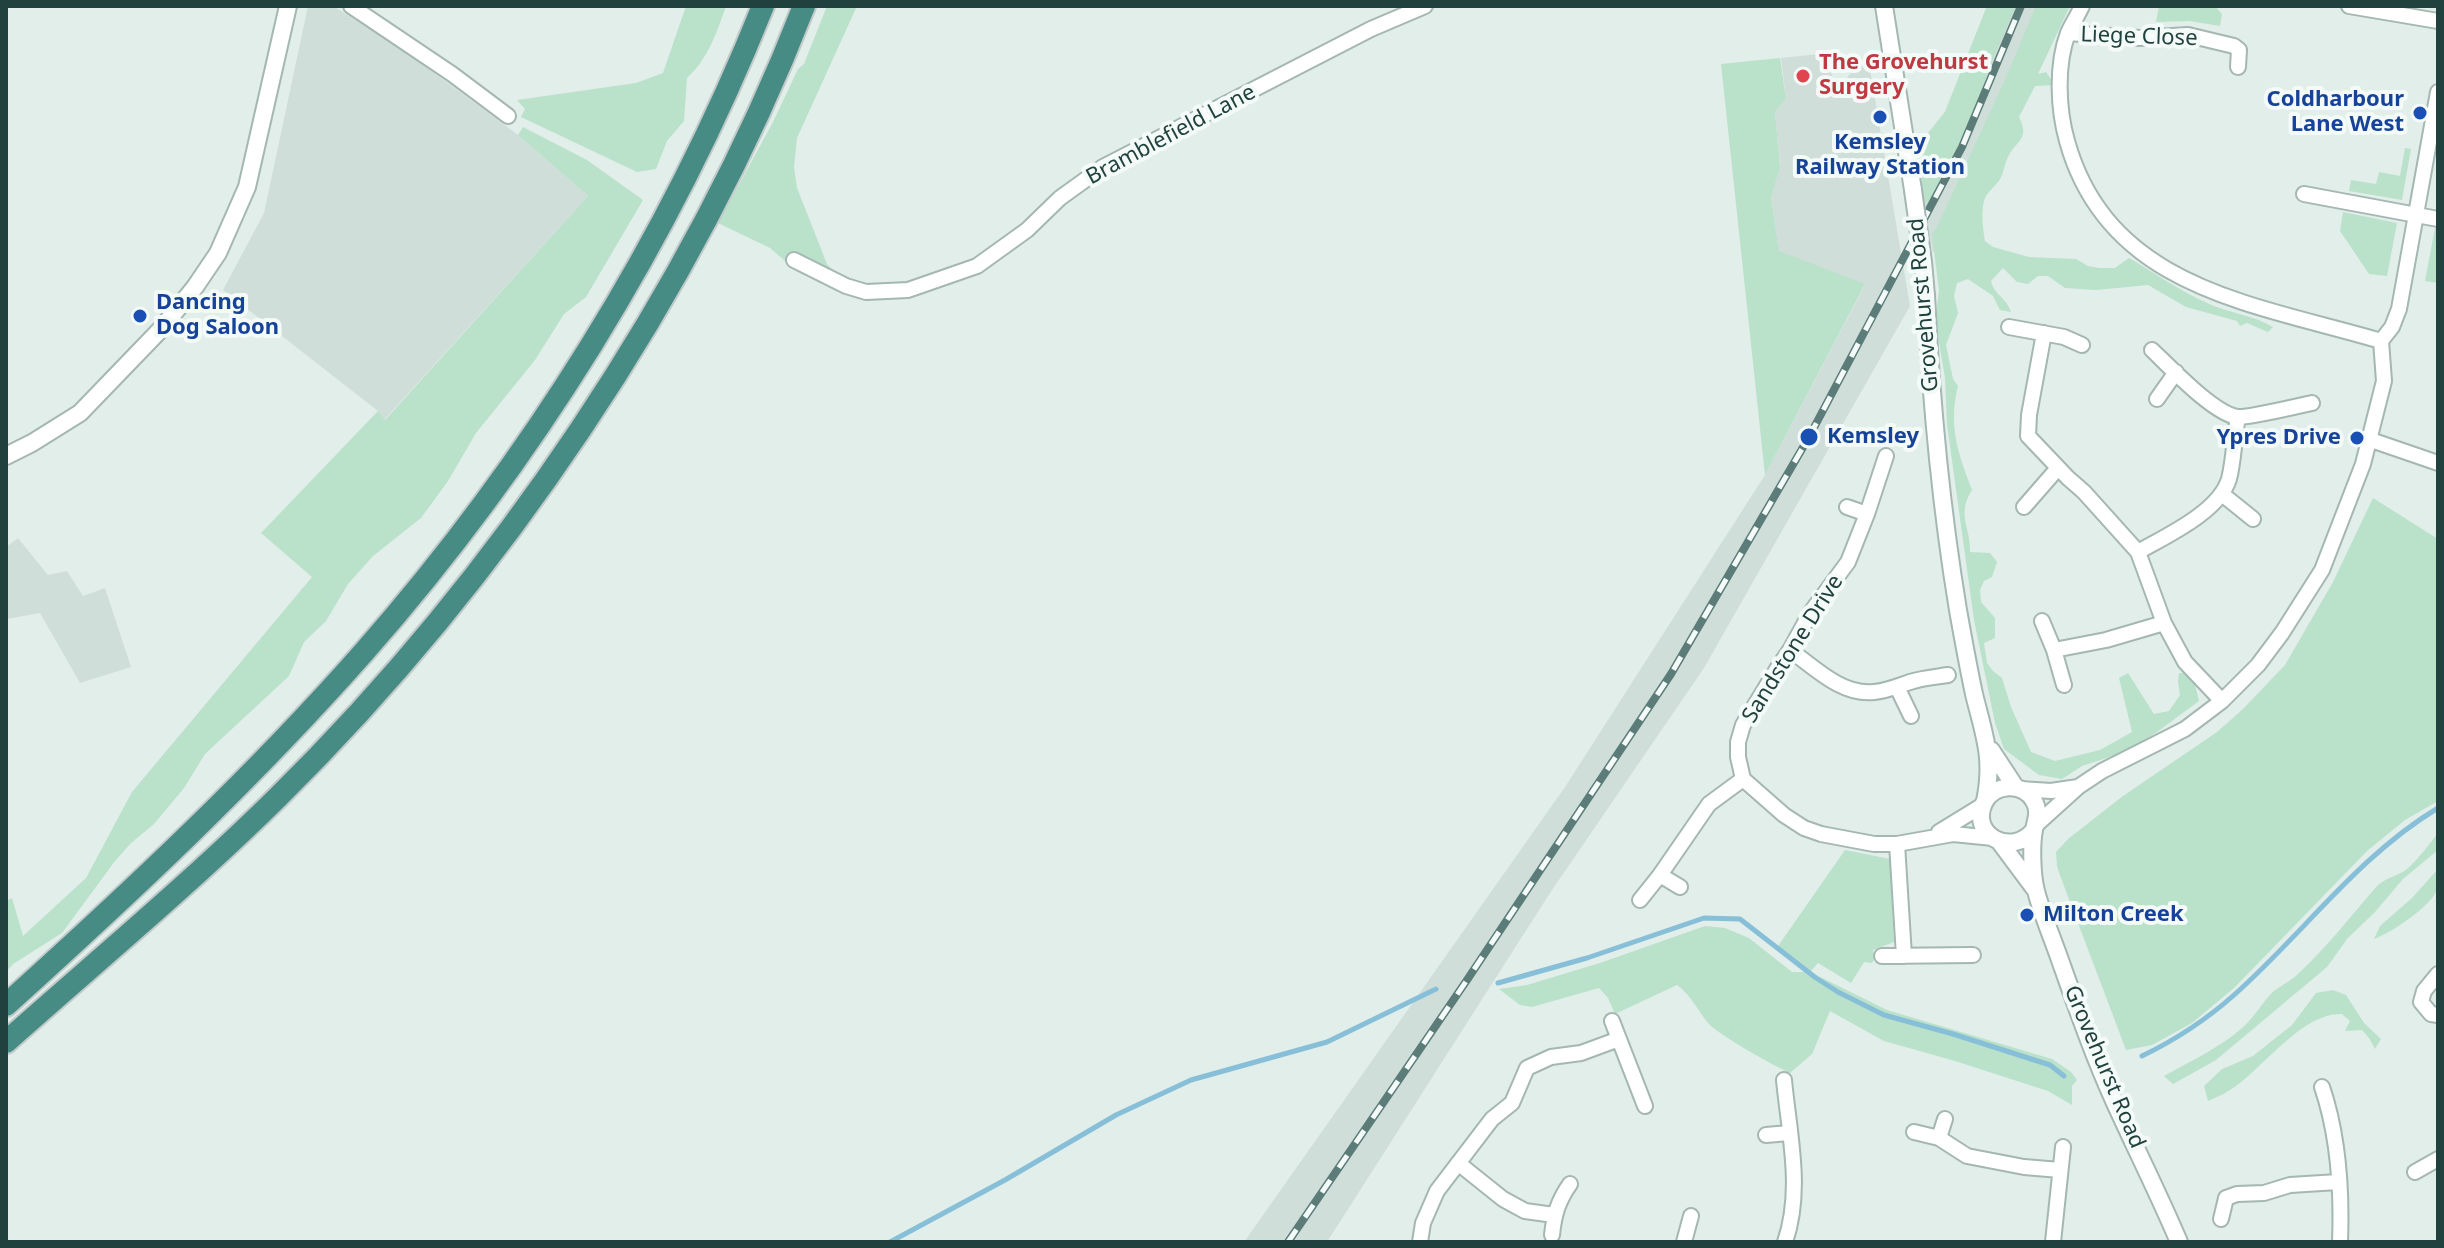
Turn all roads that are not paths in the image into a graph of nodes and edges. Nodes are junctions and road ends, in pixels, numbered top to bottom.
1 (288, 6) edge
2 (351, 6) edge
3 (763, 6) edge
4 (804, 6) edge
5 (1425, 6) edge
6 (1884, 6) edge
7 (2082, 6) edge
8 (2349, 6) edge
9 (2438, 21) edge
10 (2068, 33) junction
11 (2238, 67) dead end
12 (2438, 92) edge
13 (508, 116) dead end
14 (2304, 194) dead end
15 (2416, 215) junction
16 (2438, 219) edge
17 (794, 260) dead end
18 (2009, 327) dead end
19 (2044, 333) junction
20 (2381, 341) junction
21 (2082, 345) dead end
22 (2152, 350) dead end
23 (2176, 372) junction
24 (2157, 399) dead end
25 (2312, 403) dead end
26 (2238, 417) junction
27 (2371, 440) junction
28 (6, 456) edge
29 (1886, 456) dead end
30 (2438, 463) edge
31 (2058, 468) junction
32 (2222, 494) junction
33 (1847, 507) dead end
34 (2024, 507) dead end
35 (1867, 514) junction
36 (2253, 519) dead end
37 (2138, 552) junction
38 (2042, 621) dead end
39 (2164, 623) junction
40 (1790, 650) junction
41 (2054, 650) junction
42 (1948, 675) dead end
43 (2064, 685) dead end
44 (1897, 687) junction
45 (2222, 701) junction
46 (1911, 716) dead end
47 (1988, 745) junction
48 (1743, 779) junction
49 (2078, 787) junction
50 (2018, 788) junction
51 (1984, 803) junction
52 (2035, 827) junction
53 (1924, 839) junction
54 (1996, 840) junction
55 (1897, 844) junction
56 (1660, 875) junction
57 (1680, 887) dead end
58 (2035, 889) junction
59 (1640, 900) dead end
60 (1973, 955) dead end
61 (1882, 956) dead end
62 (1904, 956) junction
63 (2438, 974) edge
64 (6, 1005) edge
65 (2438, 1015) edge
66 (1612, 1021) dead end
67 (1619, 1039) junction
68 (6, 1042) edge
69 (1784, 1080) dead end
70 (2322, 1087) dead end
71 (1645, 1106) dead end
72 (1945, 1119) dead end
73 (1914, 1132) dead end
74 (1789, 1133) junction
75 (1766, 1135) dead end
76 (1939, 1138) junction
77 (2063, 1147) dead end
78 (2438, 1159) edge
79 (1458, 1163) junction
80 (2060, 1170) junction
81 (2415, 1172) dead end
82 (2338, 1182) junction
83 (1570, 1184) dead end
84 (1554, 1215) junction
85 (1691, 1216) dead end
86 (2221, 1219) dead end
87 (1552, 1235) dead end
88 (1690, 1241) edge
89 (1420, 1242) edge
90 (1785, 1242) edge
91 (2053, 1242) edge
92 (2179, 1242) edge
93 (2340, 1242) edge

1 - 28 street
2 - 13 street
3 - 64 highway
4 - 68 highway
5 - 17 street, Bramblefield Lane
6 - 47 street, Grovehurst Road, bridge
7 - 10 street
8 - 9 street
10 - 11 street, Liege Close
10 - 20 street
12 - 15 street
14 - 15 street
15 - 16 street
15 - 20 street
18 - 19 street
19 - 21 street
19 - 31 street
20 - 27 street
22 - 23 street
23 - 24 street
23 - 26 street
25 - 26 street
26 - 32 street
27 - 30 street
27 - 45 street
29 - 35 street, Sandstone Drive
31 - 34 street
31 - 37 street
32 - 36 street
32 - 37 street
33 - 35 street
35 - 40 street, Sandstone Drive
37 - 39 street
38 - 41 street
39 - 41 street
39 - 45 street
40 - 44 street
40 - 48 street, Sandstone Drive
41 - 43 street
42 - 44 street
44 - 46 street
45 - 49 street
47 - 50 street, Grovehurst Road
47 - 51 street, Grovehurst Road
48 - 55 street
48 - 56 street
49 - 50 street
49 - 52 street
50 - 51 street
50 - 52 street
51 - 53 street
51 - 54 street
52 - 54 street
52 - 58 street, Grovehurst Road
53 - 54 street
53 - 55 street
54 - 58 street, Grovehurst Road
55 - 62 street
56 - 57 street
56 - 59 street
58 - 92 street, Grovehurst Road
60 - 62 street
61 - 62 street
63 - 65 street
66 - 67 street
67 - 71 street
67 - 79 street
69 - 74 street
70 - 82 street
72 - 76 street
73 - 76 street
74 - 75 street
74 - 90 street
76 - 80 street
77 - 80 street
78 - 81 street
79 - 84 street
79 - 89 street
80 - 91 street
82 - 86 street
82 - 93 street
83 - 84 street
84 - 87 street
85 - 88 street

